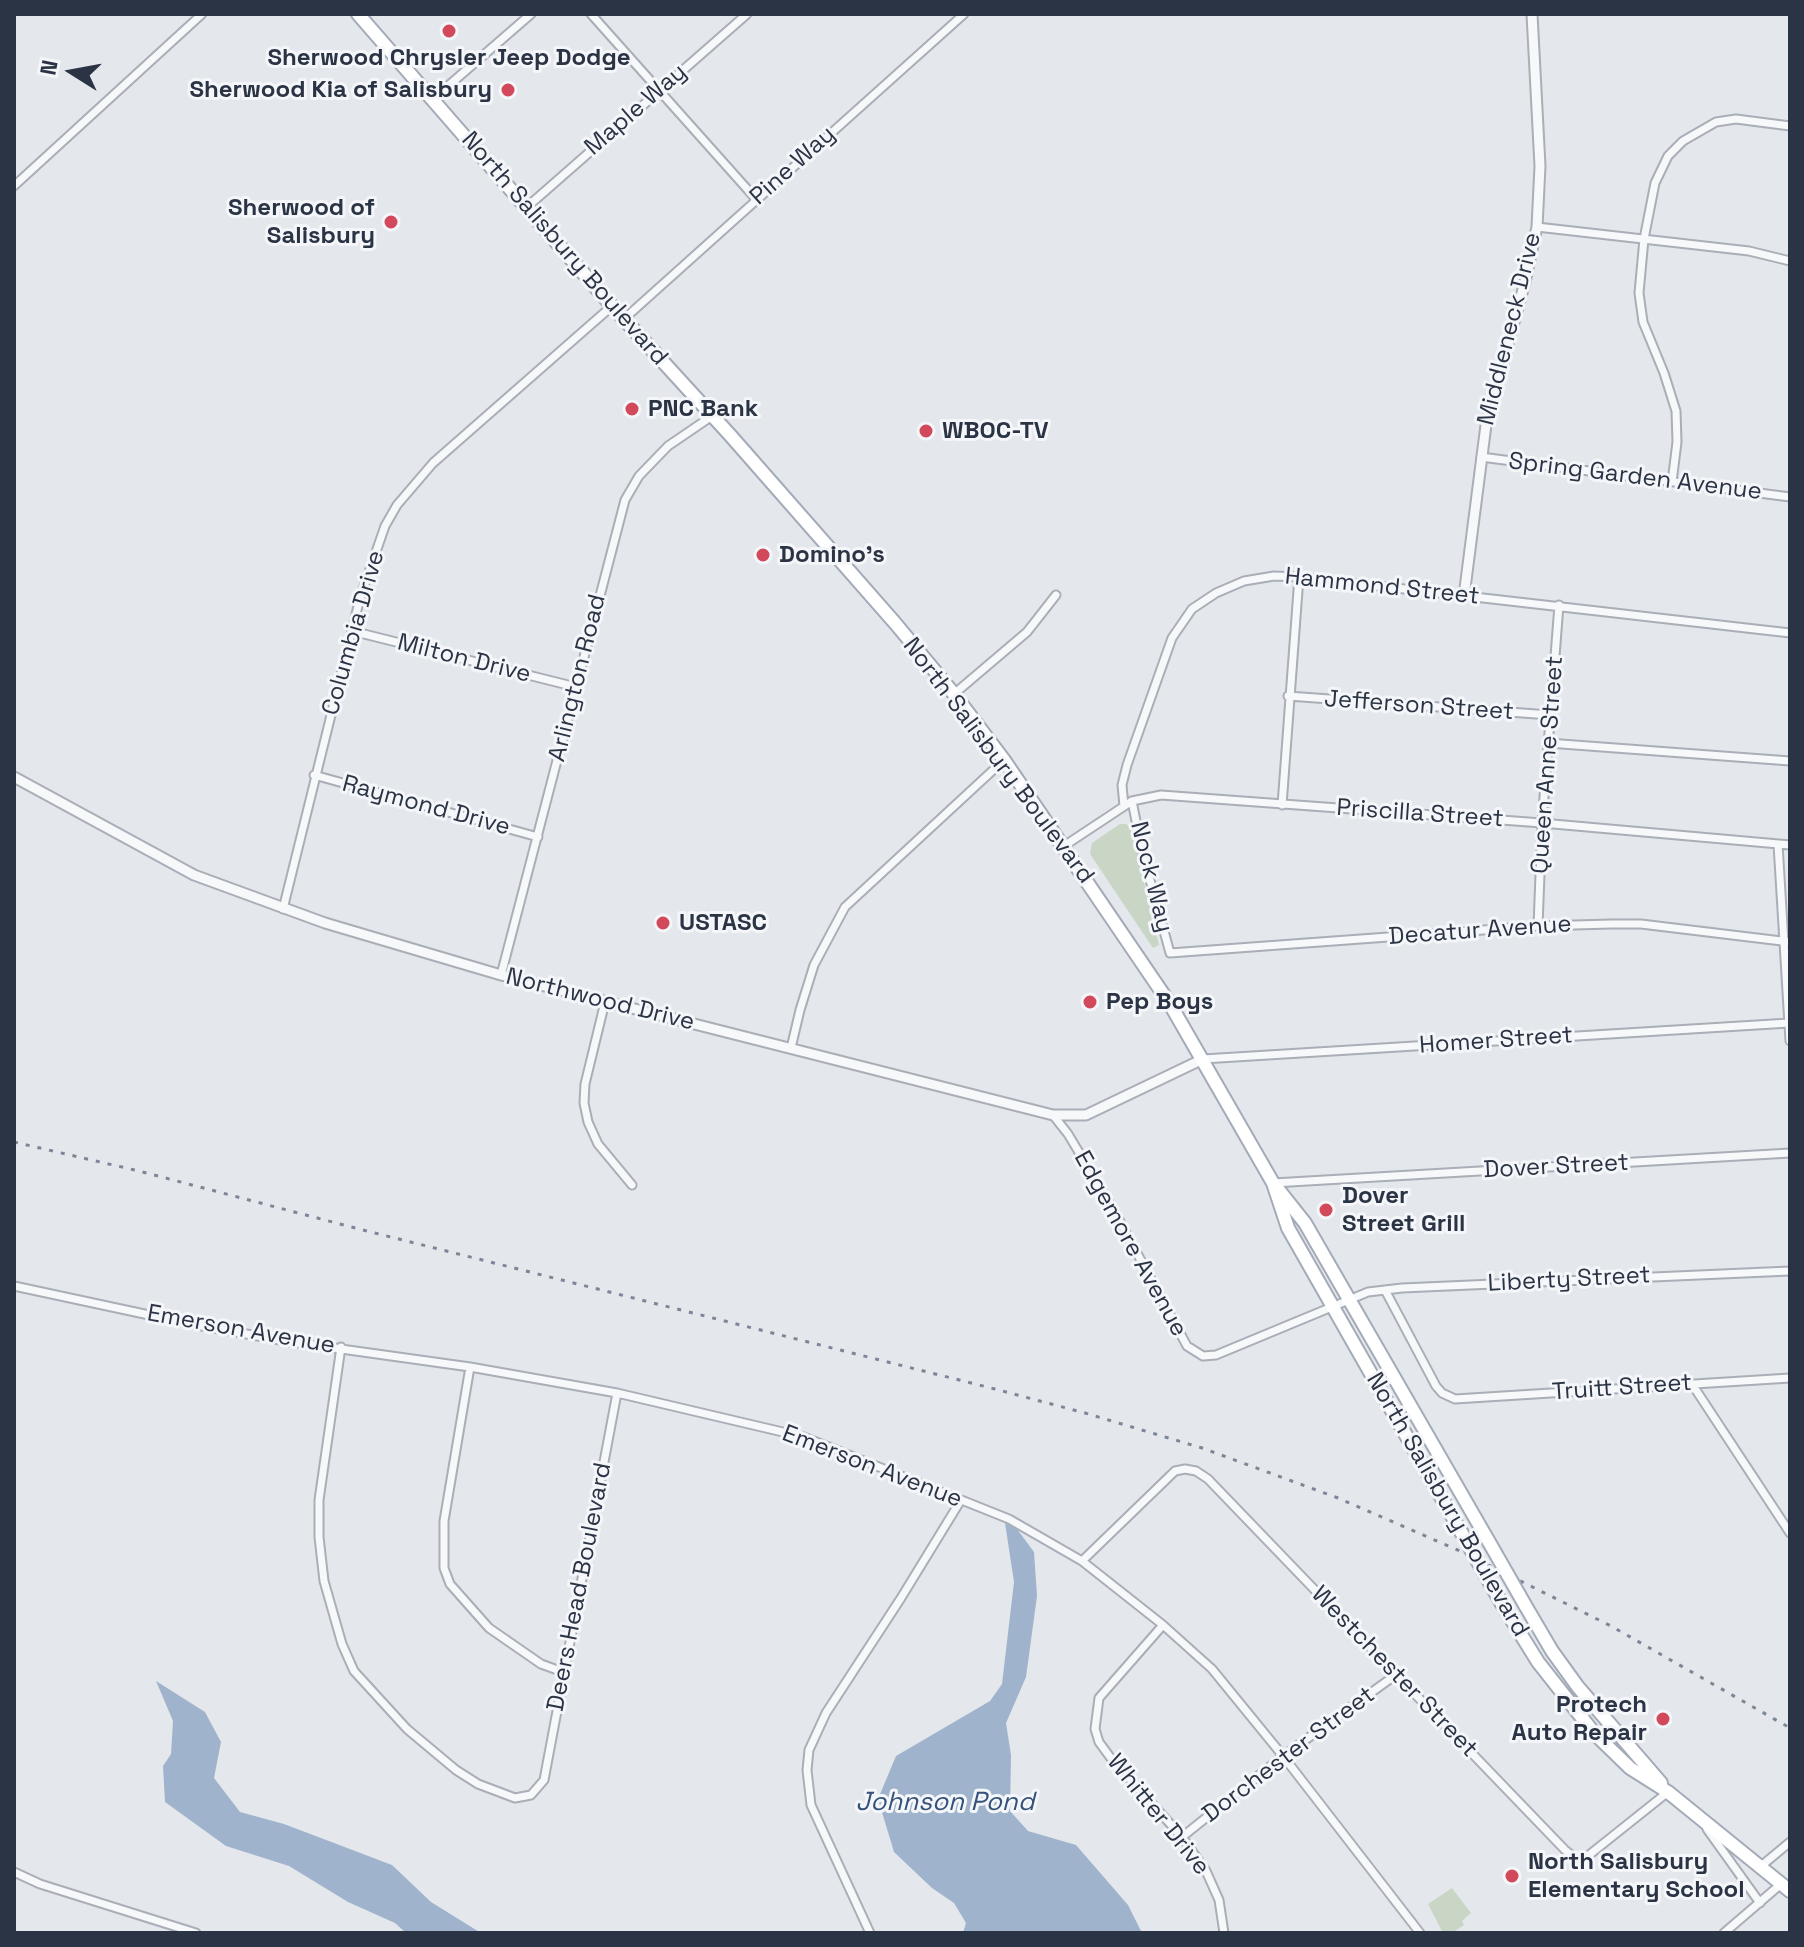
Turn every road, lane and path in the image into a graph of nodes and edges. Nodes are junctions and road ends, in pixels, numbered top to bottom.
1 (202, 14) edge
2 (358, 14) edge
3 (531, 14) edge
4 (591, 14) edge
5 (747, 14) edge
6 (964, 14) edge
7 (1532, 14) edge
8 (660, 89) junction
9 (433, 99) junction
10 (1790, 126) edge
11 (14, 186) edge
12 (756, 199) junction
13 (527, 207) junction
14 (1537, 227) junction
15 (1644, 239) junction
16 (1790, 261) edge
17 (612, 306) junction
18 (624, 319) junction
19 (712, 416) junction
20 (1481, 457) junction
21 (1672, 482) junction
22 (1790, 497) edge
23 (1299, 577) junction
24 (1056, 595) dead end
25 (1464, 596) junction
26 (1559, 605) junction
27 (352, 631) junction
28 (1790, 633) edge
29 (576, 687) junction
30 (954, 694) junction
31 (1288, 696) junction
32 (1550, 715) junction
33 (1548, 743) junction
34 (1004, 760) junction
35 (1790, 761) edge
36 (314, 775) junction
37 (14, 777) edge
38 (1132, 801) junction
39 (1282, 805) junction
40 (1124, 806) junction
41 (1542, 823) junction
42 (538, 837) junction
43 (1778, 844) junction
44 (1790, 845) edge
45 (1064, 846) junction
46 (283, 909) junction
47 (1538, 926) junction
48 (1786, 942) edge
49 (1170, 953) joint
50 (501, 975) junction
51 (605, 1002) junction
52 (1789, 1023) edge
53 (1790, 1041) edge
54 (791, 1048) junction
55 (1203, 1059) junction
56 (1053, 1115) junction
57 (1790, 1153) edge
58 (1273, 1183) junction
59 (632, 1185) dead end
60 (1790, 1271) edge
61 (14, 1286) edge
62 (1385, 1290) junction
63 (1350, 1299) junction
64 (1333, 1306) junction
65 (341, 1347) junction
66 (470, 1367) junction
67 (1790, 1378) edge
68 (1692, 1384) junction
69 (617, 1393) junction
70 (961, 1500) junction
71 (1790, 1533) edge
72 (1082, 1561) junction
73 (1163, 1625) junction
74 (563, 1672) junction
75 (1397, 1674) junction
76 (1283, 1756) junction
77 (1668, 1792) junction
78 (1699, 1817) junction
79 (1182, 1837) junction
80 (1790, 1842) edge
81 (1760, 1867) junction
82 (14, 1872) edge
83 (1785, 1888) edge
84 (1760, 1903) junction
85 (196, 1933) edge
86 (870, 1933) edge
87 (1224, 1933) edge
88 (1420, 1933) edge
89 (1724, 1933) edge

1 - 11 street
2 - 9 main road, North Salisbury Boulevard
3 - 9 street
4 - 8 street
5 - 8 street, Maple Way
6 - 12 street, Pine Way
7 - 14 street, Middleneck Drive
8 - 12 street
8 - 13 street, Maple Way
9 - 13 main road, North Salisbury Boulevard
10 - 15 street
12 - 18 street, Pine Way
13 - 17 main road, North Salisbury Boulevard
14 - 15 street
14 - 20 street, Middleneck Drive
15 - 16 street
15 - 21 street
17 - 18 main road, North Salisbury Boulevard
17 - 27 street, Columbia Drive
18 - 19 main road, North Salisbury Boulevard
19 - 29 street, Arlington Road
19 - 30 main road, North Salisbury Boulevard
20 - 21 street, Spring Garden Avenue
20 - 25 street, Middleneck Drive
21 - 22 street, Spring Garden Avenue
23 - 25 street, Hammond Street
23 - 31 street
23 - 40 street, Hammond Street
24 - 30 street
25 - 26 street, Hammond Street
26 - 28 street, Hammond Street
26 - 32 street, Queen Anne Street
27 - 29 street, Milton Drive
27 - 36 street, Columbia Drive
29 - 42 street, Arlington Road
30 - 34 main road, North Salisbury Boulevard
31 - 32 street, Jefferson Street
31 - 39 street
32 - 33 street, Queen Anne Street
33 - 35 street
33 - 41 street, Queen Anne Street
34 - 45 main road, North Salisbury Boulevard
34 - 54 street
36 - 42 street, Raymond Drive
36 - 46 street, Columbia Drive
37 - 46 street, Northwood Drive
38 - 39 street, Priscilla Street
38 - 40 street, Priscilla Street
38 - 49 street, Nock Way
39 - 41 street, Priscilla Street
40 - 45 street, Priscilla Street
41 - 43 street, Priscilla Street
41 - 47 street, Queen Anne Street
42 - 50 street, Arlington Road
43 - 44 street, Priscilla Street
43 - 48 street
45 - 55 main road, North Salisbury Boulevard
46 - 50 street, Northwood Drive
47 - 48 street, Decatur Avenue
47 - 49 street, Decatur Avenue
48 - 52 street
50 - 51 street, Northwood Drive
51 - 54 street, Northwood Drive
51 - 59 street
52 - 53 street
52 - 55 street, Homer Street
54 - 56 street, Northwood Drive
55 - 56 street, Northwood Drive
55 - 58 main road, North Salisbury Boulevard
56 - 64 street, Edgemore Avenue
57 - 58 street, Dover Street
58 - 63 main road, North Salisbury Boulevard
58 - 64 main road, North Salisbury Boulevard
60 - 62 street, Liberty Street
61 - 65 street, Emerson Avenue
62 - 63 street, Liberty Street
62 - 68 street, Truitt Street
63 - 64 street, Edgemore Avenue
63 - 77 main road, North Salisbury Boulevard, bridge
64 - 77 main road, North Salisbury Boulevard, bridge
65 - 66 street, Emerson Avenue
65 - 74 street, Deers Head Boulevard
66 - 69 street, Emerson Avenue
66 - 74 street
67 - 68 street, Truitt Street
68 - 71 street
69 - 70 street, Emerson Avenue
69 - 74 street, Deers Head Boulevard
70 - 72 street, Emerson Avenue
70 - 86 street
72 - 73 street, Emerson Avenue
72 - 75 street, Westchester Street
73 - 76 street, Emerson Avenue
73 - 79 street, Whitter Drive
75 - 76 street, Dorchester Street
75 - 77 street, Westchester Street
76 - 79 street, Dorchester Street
76 - 88 street, Emerson Avenue
77 - 78 main road, North Salisbury Boulevard
78 - 81 main road, North Salisbury Boulevard
78 - 84 street
79 - 87 street, Whitter Drive
80 - 81 street
81 - 83 main road, North Salisbury Boulevard
82 - 85 street
83 - 84 street
84 - 89 street

